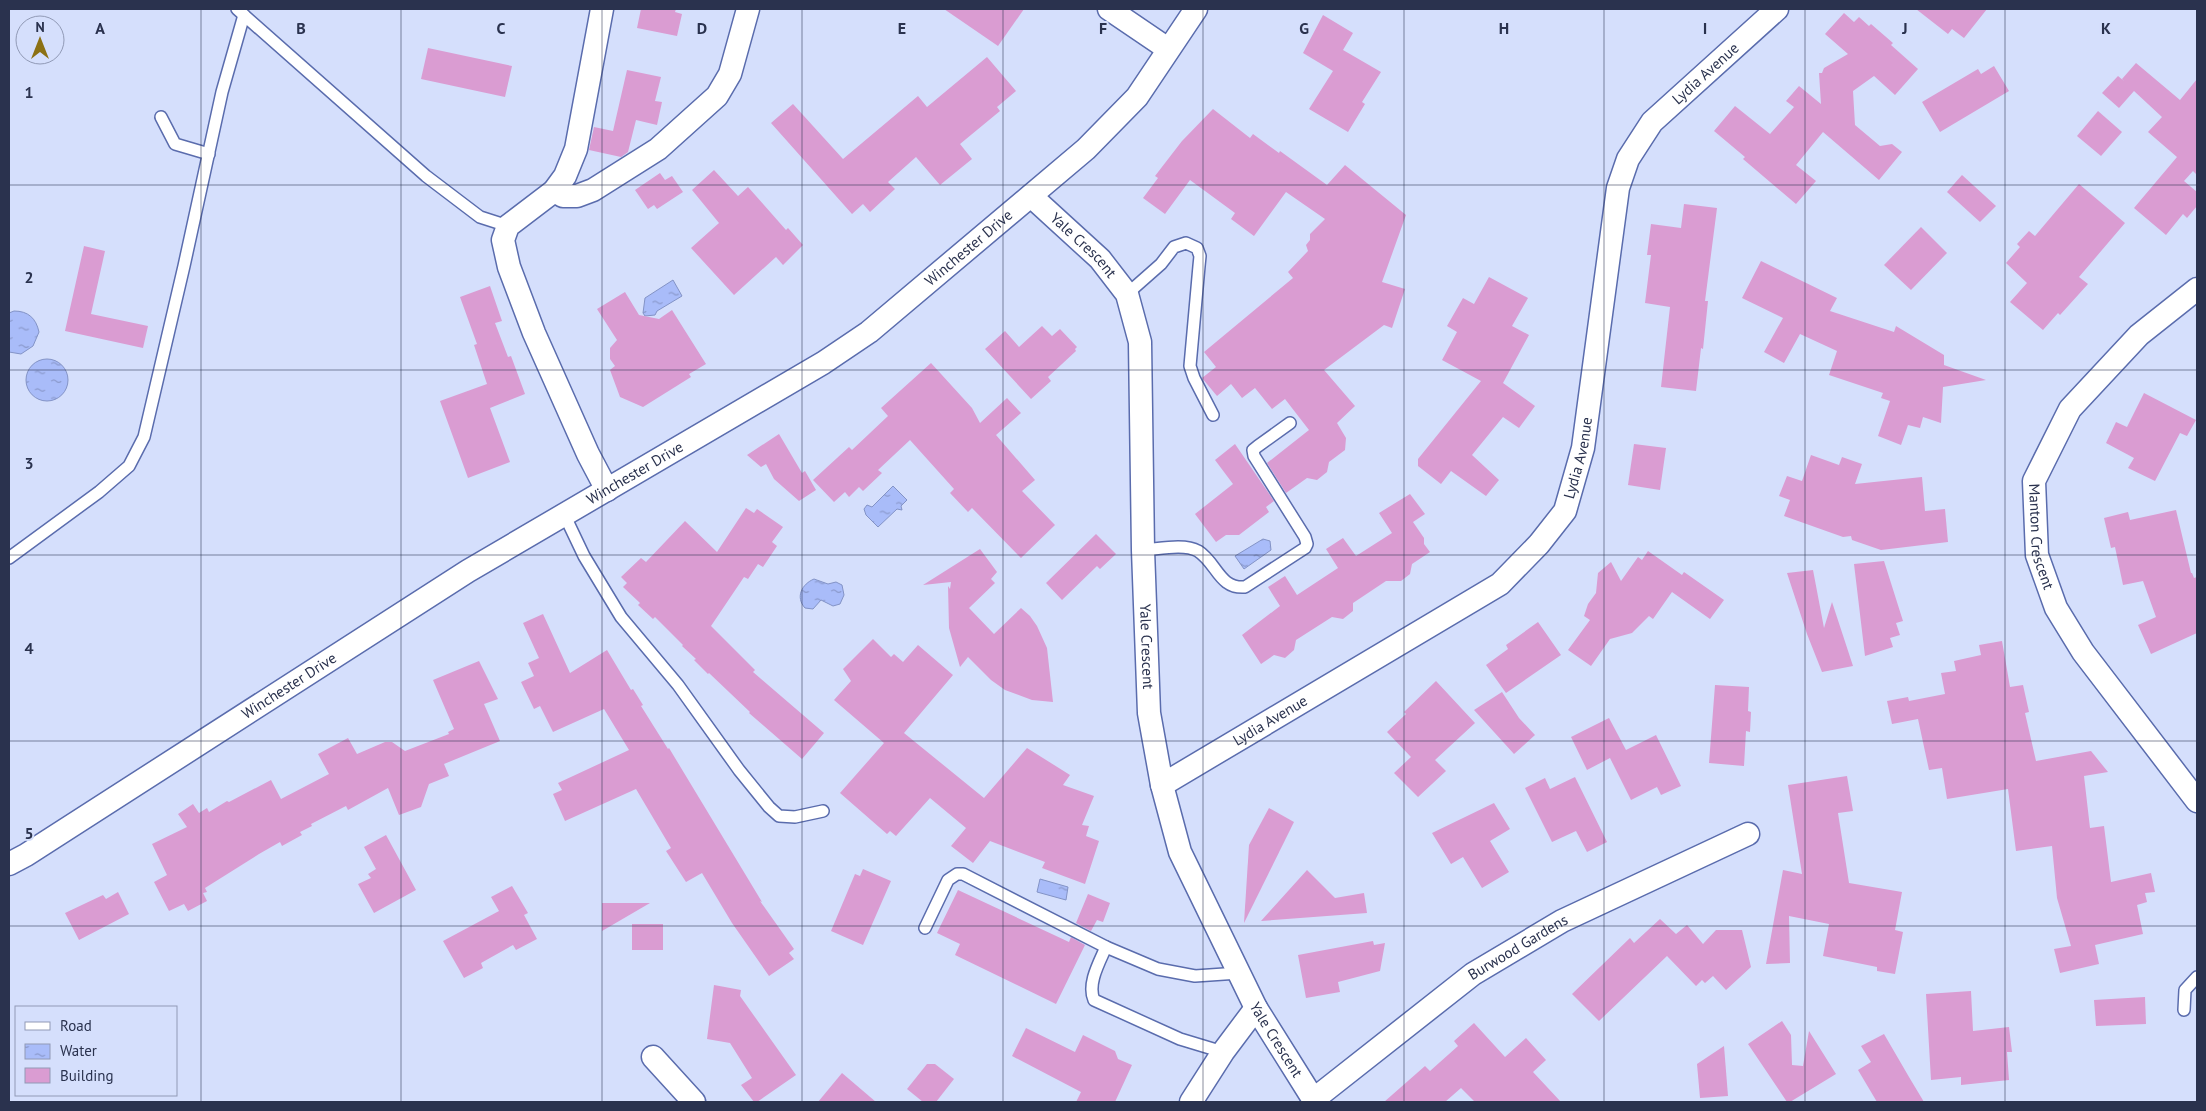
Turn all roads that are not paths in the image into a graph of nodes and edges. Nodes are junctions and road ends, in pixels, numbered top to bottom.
1 (602, 9) edge
2 (748, 9) edge
3 (1109, 9) edge
4 (1196, 9) edge
5 (1777, 9) edge
6 (240, 12) edge
7 (1168, 49) junction
8 (160, 117) dead end
9 (209, 154) junction
10 (554, 191) junction
11 (1032, 196) junction
12 (508, 226) junction
13 (2197, 289) edge
14 (1127, 294) junction
15 (1213, 415) dead end
16 (1290, 423) dead end
17 (606, 490) junction
18 (564, 514) junction
19 (1143, 550) junction
20 (9, 558) edge
21 (1162, 786) junction
22 (2197, 801) edge
23 (823, 811) dead end
24 (1748, 834) dead end
25 (9, 864) edge
26 (925, 928) dead end
27 (1106, 947) junction
28 (1239, 972) junction
29 (2197, 977) edge
30 (1256, 1008) junction
31 (2184, 1010) dead end
32 (1223, 1052) junction
33 (653, 1057) dead end
34 (1314, 1101) edge
35 (694, 1102) edge
36 (1191, 1102) edge

1 - 10 street
2 - 10 street
3 - 7 street
4 - 7 street, Winchester Drive
5 - 21 street, Lydia Avenue
6 - 9 lane
6 - 12 lane
7 - 11 street, Winchester Drive
8 - 9 lane
9 - 20 lane
10 - 12 street
11 - 14 street, Yale Crescent
11 - 17 street, Winchester Drive
12 - 17 street
13 - 22 street, Manton Crescent
14 - 15 lane
14 - 19 street, Yale Crescent
16 - 19 lane
17 - 18 street, Winchester Drive
18 - 23 lane
18 - 25 street, Winchester Drive
19 - 21 street, Yale Crescent
21 - 28 street, Yale Crescent
24 - 34 street, Burwood Gardens
26 - 27 lane
27 - 28 lane
27 - 32 lane
28 - 30 street, Yale Crescent
29 - 31 lane
30 - 32 street
30 - 34 street, Yale Crescent
32 - 36 street
33 - 35 street

